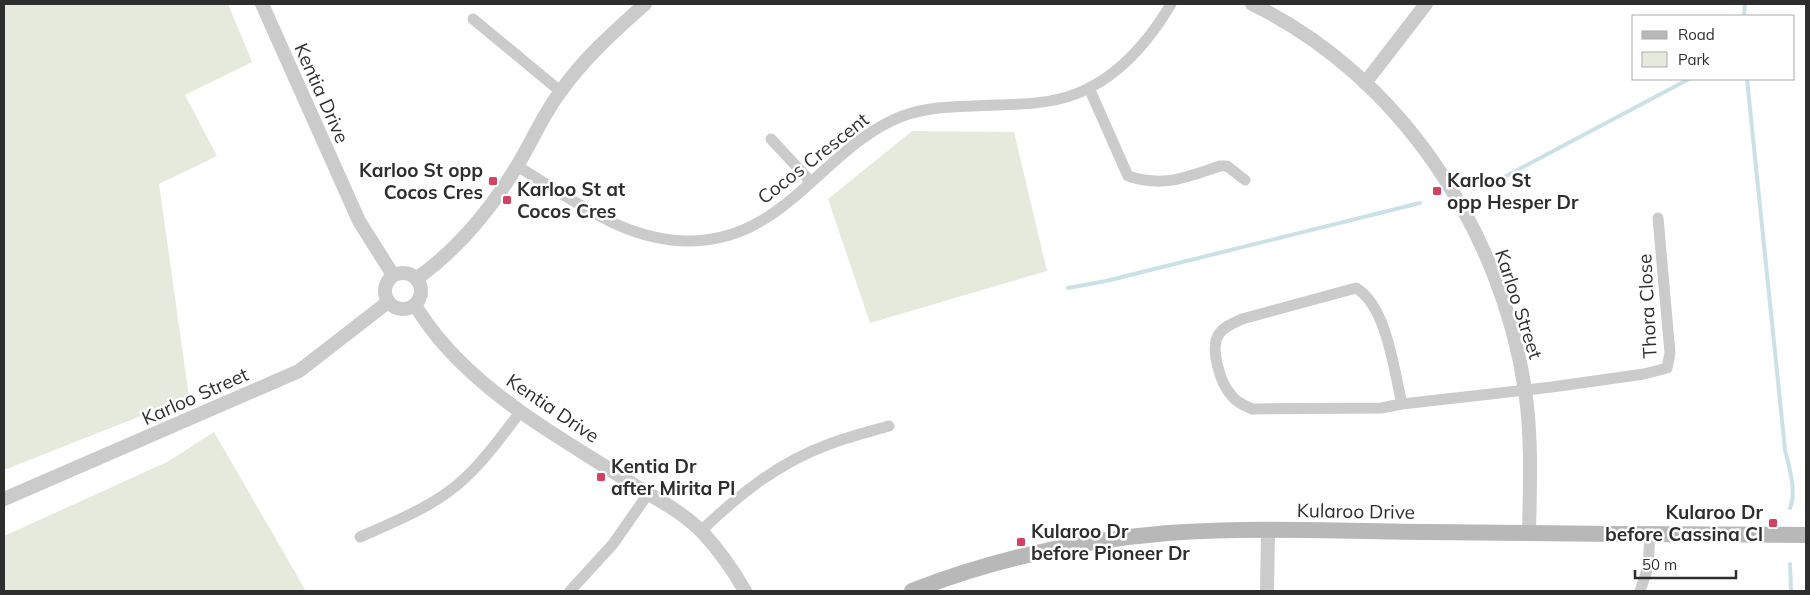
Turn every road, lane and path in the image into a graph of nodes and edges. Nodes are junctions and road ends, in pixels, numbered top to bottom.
1 (262, 4) edge
2 (645, 4) edge
3 (1171, 4) edge
4 (1252, 4) edge
5 (1426, 4) edge
6 (473, 18) dead end
7 (1365, 83) junction
8 (1089, 88) junction
9 (560, 91) junction
10 (771, 139) dead end
11 (517, 166) junction
12 (1245, 180) dead end
13 (812, 182) junction
14 (1658, 218) dead end
15 (394, 275) junction
16 (416, 279) junction
17 (388, 302) junction
18 (415, 305) junction
19 (1525, 390) junction
20 (1402, 404) junction
21 (521, 411) junction
22 (889, 426) dead end
23 (648, 494) junction
24 (4, 499) edge
25 (701, 531) junction
26 (1268, 531) junction
27 (1529, 533) junction
28 (1650, 534) junction
29 (1806, 535) edge
30 (360, 537) dead end
31 (570, 591) edge
32 (745, 591) edge
33 (912, 591) edge
34 (1267, 591) edge
35 (1640, 591) edge

1 - 15 street, Kentia Drive
2 - 9 street
3 - 8 street, Cocos Crescent
4 - 7 street, Karloo Street
5 - 7 street
6 - 9 street
7 - 19 street, Karloo Street
8 - 12 street
8 - 13 street, Cocos Crescent
9 - 11 street
10 - 13 street
11 - 13 street, Cocos Crescent
11 - 16 street
14 - 19 street, Thora Close
15 - 16 street
15 - 17 street
16 - 18 street
17 - 18 street
17 - 24 street, Karloo Street
18 - 21 street, Kentia Drive
19 - 20 street
19 - 27 street, Karloo Street
20 - 20 street
21 - 23 street, Kentia Drive
21 - 30 street
22 - 25 street
23 - 25 street, Kentia Drive
23 - 31 street
25 - 32 street, Kentia Drive
26 - 27 main road, Kularoo Drive
26 - 33 main road, Kularoo Drive
26 - 34 street
27 - 28 main road, Kularoo Drive
28 - 29 main road, Kularoo Drive
28 - 35 street

